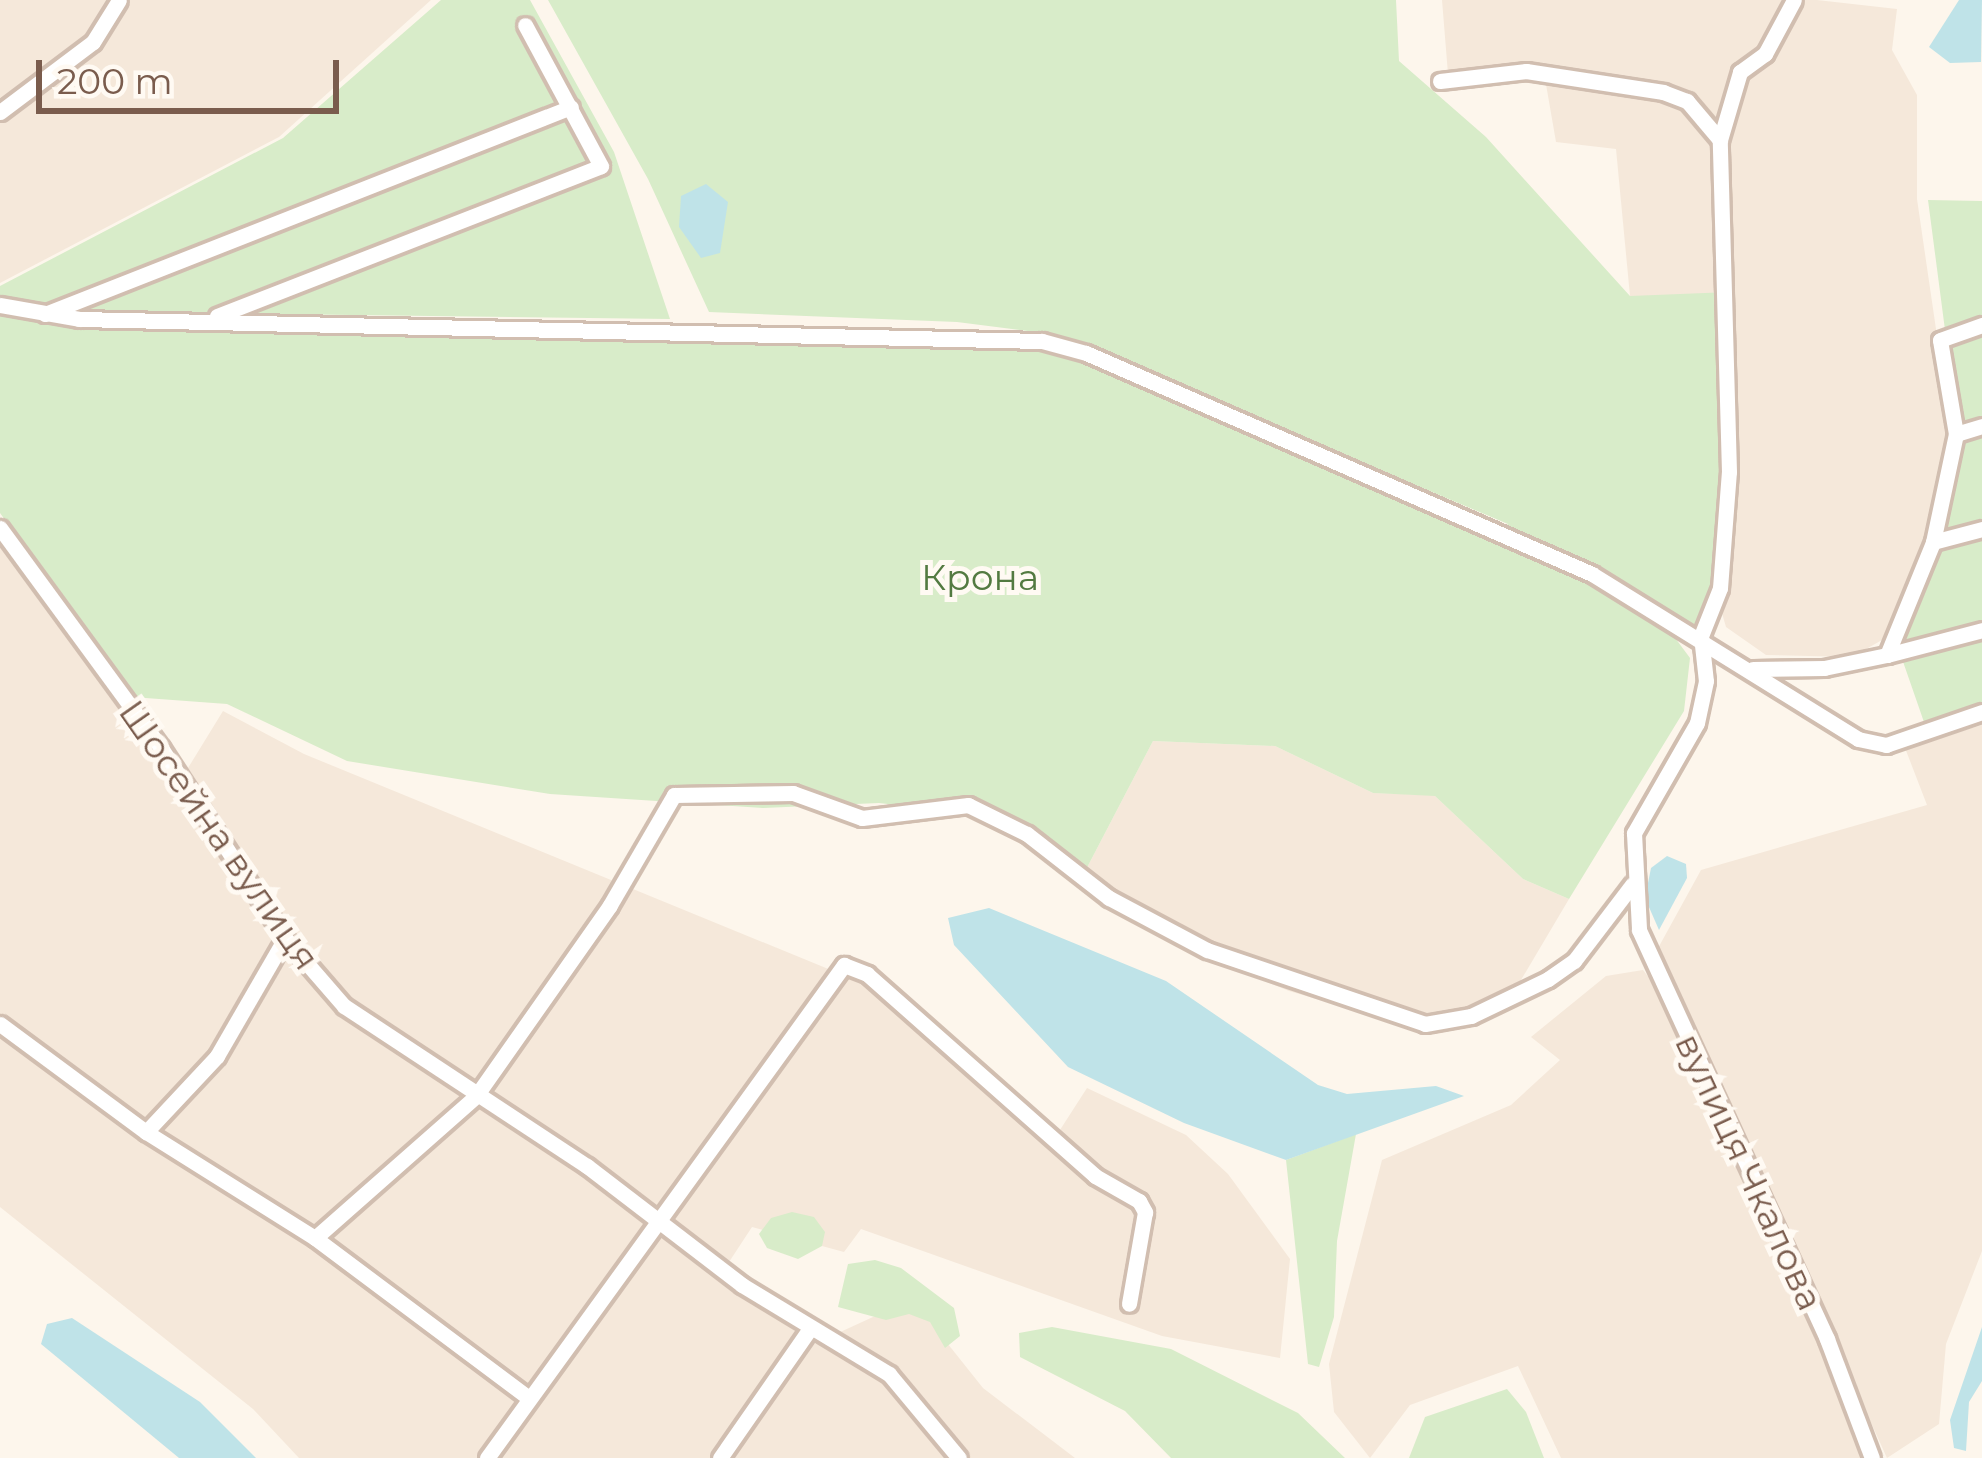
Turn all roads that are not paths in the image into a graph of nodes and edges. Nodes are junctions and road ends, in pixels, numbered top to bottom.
1 (119, 0) edge
2 (1794, 0) edge
3 (525, 25) dead end
4 (1440, 81) dead end
5 (571, 107) junction
6 (0, 112) edge
7 (1720, 140) junction
8 (0, 305) edge
9 (43, 316) junction
10 (217, 316) junction
11 (1982, 325) edge
12 (1982, 426) edge
13 (1956, 434) junction
14 (0, 528) edge
15 (1982, 529) edge
16 (1934, 542) junction
17 (1982, 630) edge
18 (1701, 636) junction
19 (1887, 655) junction
20 (1748, 669) junction
21 (1982, 712) edge
22 (1631, 885) junction
23 (285, 938) junction
24 (0, 1024) edge
25 (476, 1096) junction
26 (146, 1132) junction
27 (657, 1221) junction
28 (315, 1238) junction
29 (1129, 1304) dead end
30 (809, 1330) junction
31 (525, 1395) junction
32 (487, 1458) edge
33 (720, 1458) edge
34 (959, 1458) edge
35 (1872, 1458) edge

1 - 6 street
2 - 7 street
3 - 5 street
4 - 7 street
5 - 9 street
5 - 10 street
7 - 18 street
8 - 9 street
9 - 10 street
10 - 18 street
11 - 13 street
12 - 13 street
13 - 16 street
14 - 23 street, Шосейна вулиця
15 - 16 street
16 - 19 street
17 - 19 street
18 - 20 street
18 - 22 street, вулиця Чкалова
19 - 20 street
20 - 21 street
22 - 25 street
22 - 35 street, вулиця Чкалова
23 - 25 street, Шосейна вулиця
23 - 26 street
24 - 26 street
25 - 27 street, Шосейна вулиця
25 - 28 street
26 - 28 street
27 - 29 street
27 - 30 street, Шосейна вулиця
27 - 31 street
28 - 31 street
30 - 33 street
30 - 34 street, Шосейна вулиця
31 - 32 street

